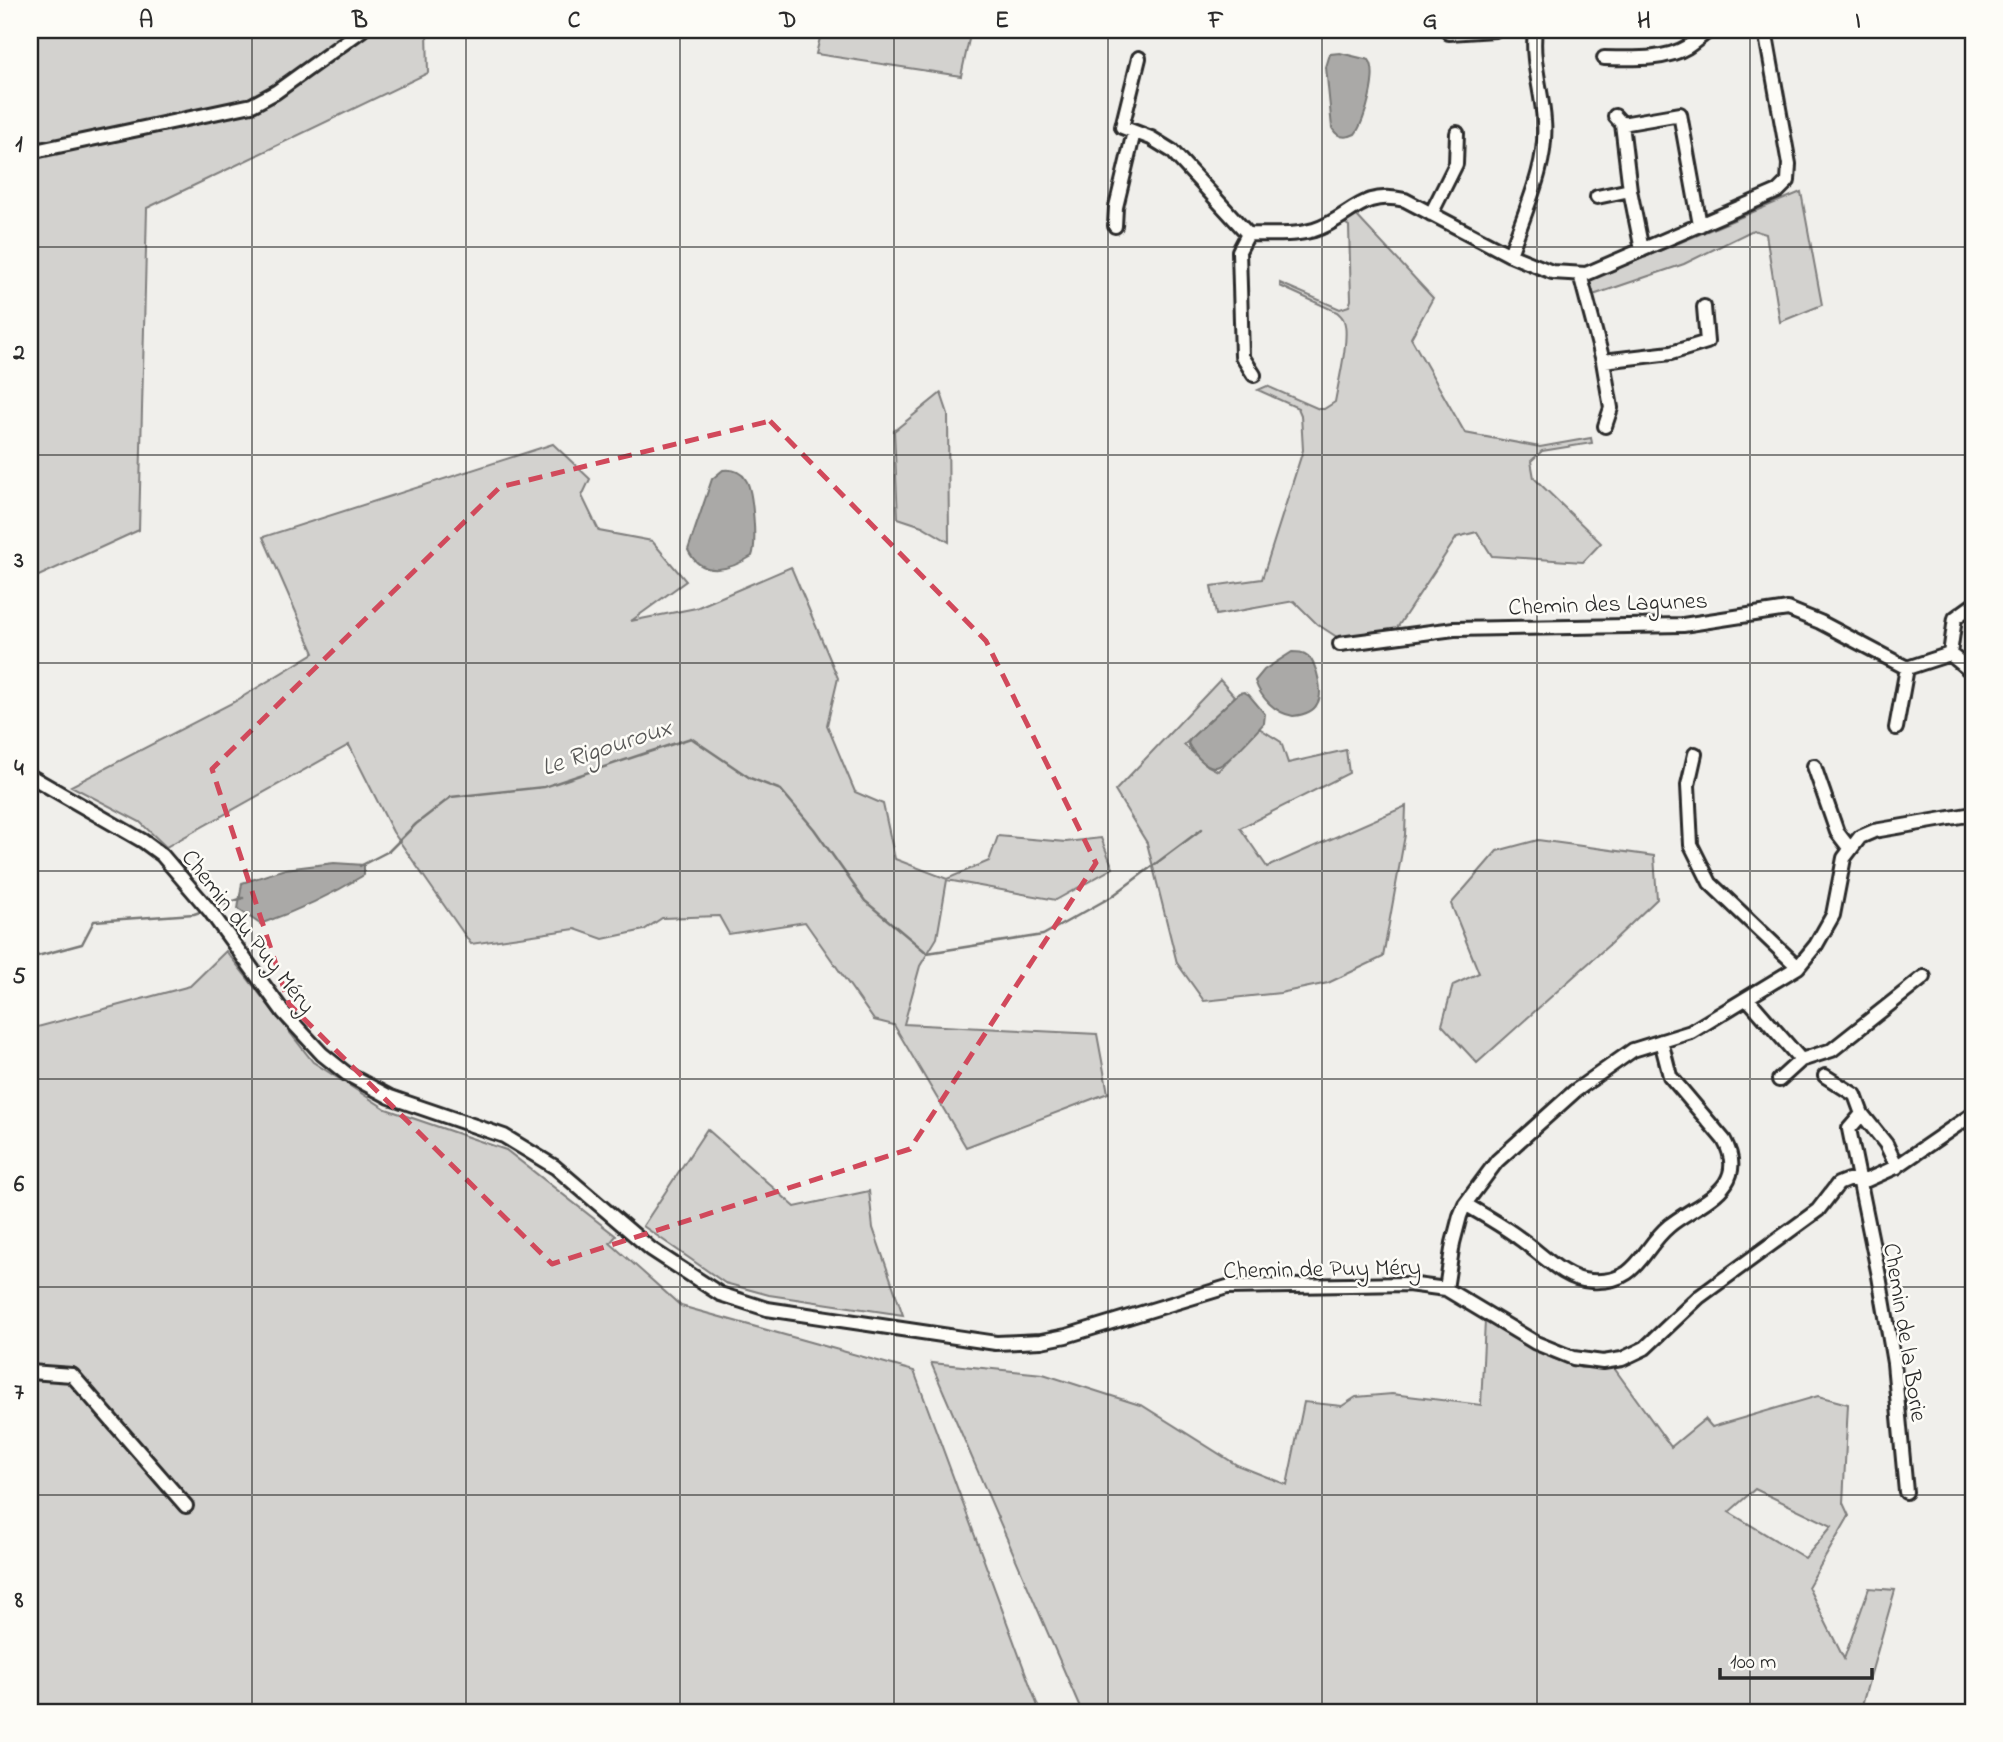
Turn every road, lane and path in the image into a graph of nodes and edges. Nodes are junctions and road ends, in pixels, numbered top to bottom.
1 (362, 30) edge
2 (1495, 30) edge
3 (1533, 30) edge
4 (1710, 30) edge
5 (1765, 30) edge
6 (1448, 31) edge
7 (1139, 58) dead end
8 (1604, 58) dead end
9 (1134, 132) junction
10 (1457, 133) dead end
11 (30, 152) edge
12 (1630, 190) junction
13 (1597, 197) dead end
14 (1431, 214) junction
15 (1700, 225) junction
16 (1115, 226) dead end
17 (1248, 234) junction
18 (1642, 250) junction
19 (1510, 255) junction
20 (1580, 274) junction
21 (1704, 307) dead end
22 (1603, 361) junction
23 (1254, 375) dead end
24 (1605, 426) dead end
25 (1973, 605) edge
26 (1340, 644) dead end
27 (1950, 653) junction
28 (1906, 668) junction
29 (1973, 673) edge
30 (1896, 728) dead end
31 (1695, 754) dead end
32 (1814, 766) dead end
33 (30, 776) edge
34 (1973, 814) edge
35 (1850, 849) junction
36 (1798, 967) junction
37 (1924, 977) dead end
38 (1746, 999) junction
39 (1661, 1041) junction
40 (1801, 1059) junction
41 (1825, 1076) dead end
42 (1779, 1080) dead end
43 (1862, 1114) junction
44 (1972, 1119) edge
45 (1897, 1167) junction
46 (1860, 1179) junction
47 (1465, 1204) junction
48 (1446, 1289) junction
49 (996, 1343) joint
50 (30, 1372) edge
51 (1906, 1492) dead end
52 (186, 1506) dead end

1 - 11 street
2 - 6 street
3 - 19 street
4 - 8 street
5 - 15 street
7 - 9 street
9 - 16 street
9 - 17 street
10 - 14 street
12 - 13 street
12 - 15 street
12 - 18 street
14 - 17 street
14 - 19 street
15 - 18 street
17 - 23 street
18 - 20 street
19 - 20 street
20 - 22 street
21 - 22 street
22 - 24 street
25 - 27 street
26 - 28 street, Chemin des Lagunes
27 - 28 street
27 - 29 street
28 - 30 street
31 - 36 street
32 - 35 street
33 - 49 street, Chemin du Puy Méry
34 - 35 street
35 - 36 street
36 - 38 street
37 - 40 street
38 - 39 street
38 - 40 street
39 - 47 street
39 - 47 street
40 - 42 street
41 - 43 street
43 - 45 street
43 - 46 street, Chemin de la Borie
44 - 45 street, Chemin de Puy Méry
45 - 46 street, Chemin de Puy Méry
46 - 48 street, Chemin de Puy Méry
46 - 51 street, Chemin de la Borie
47 - 48 street
48 - 49 street, Chemin de Puy Méry
50 - 52 street

